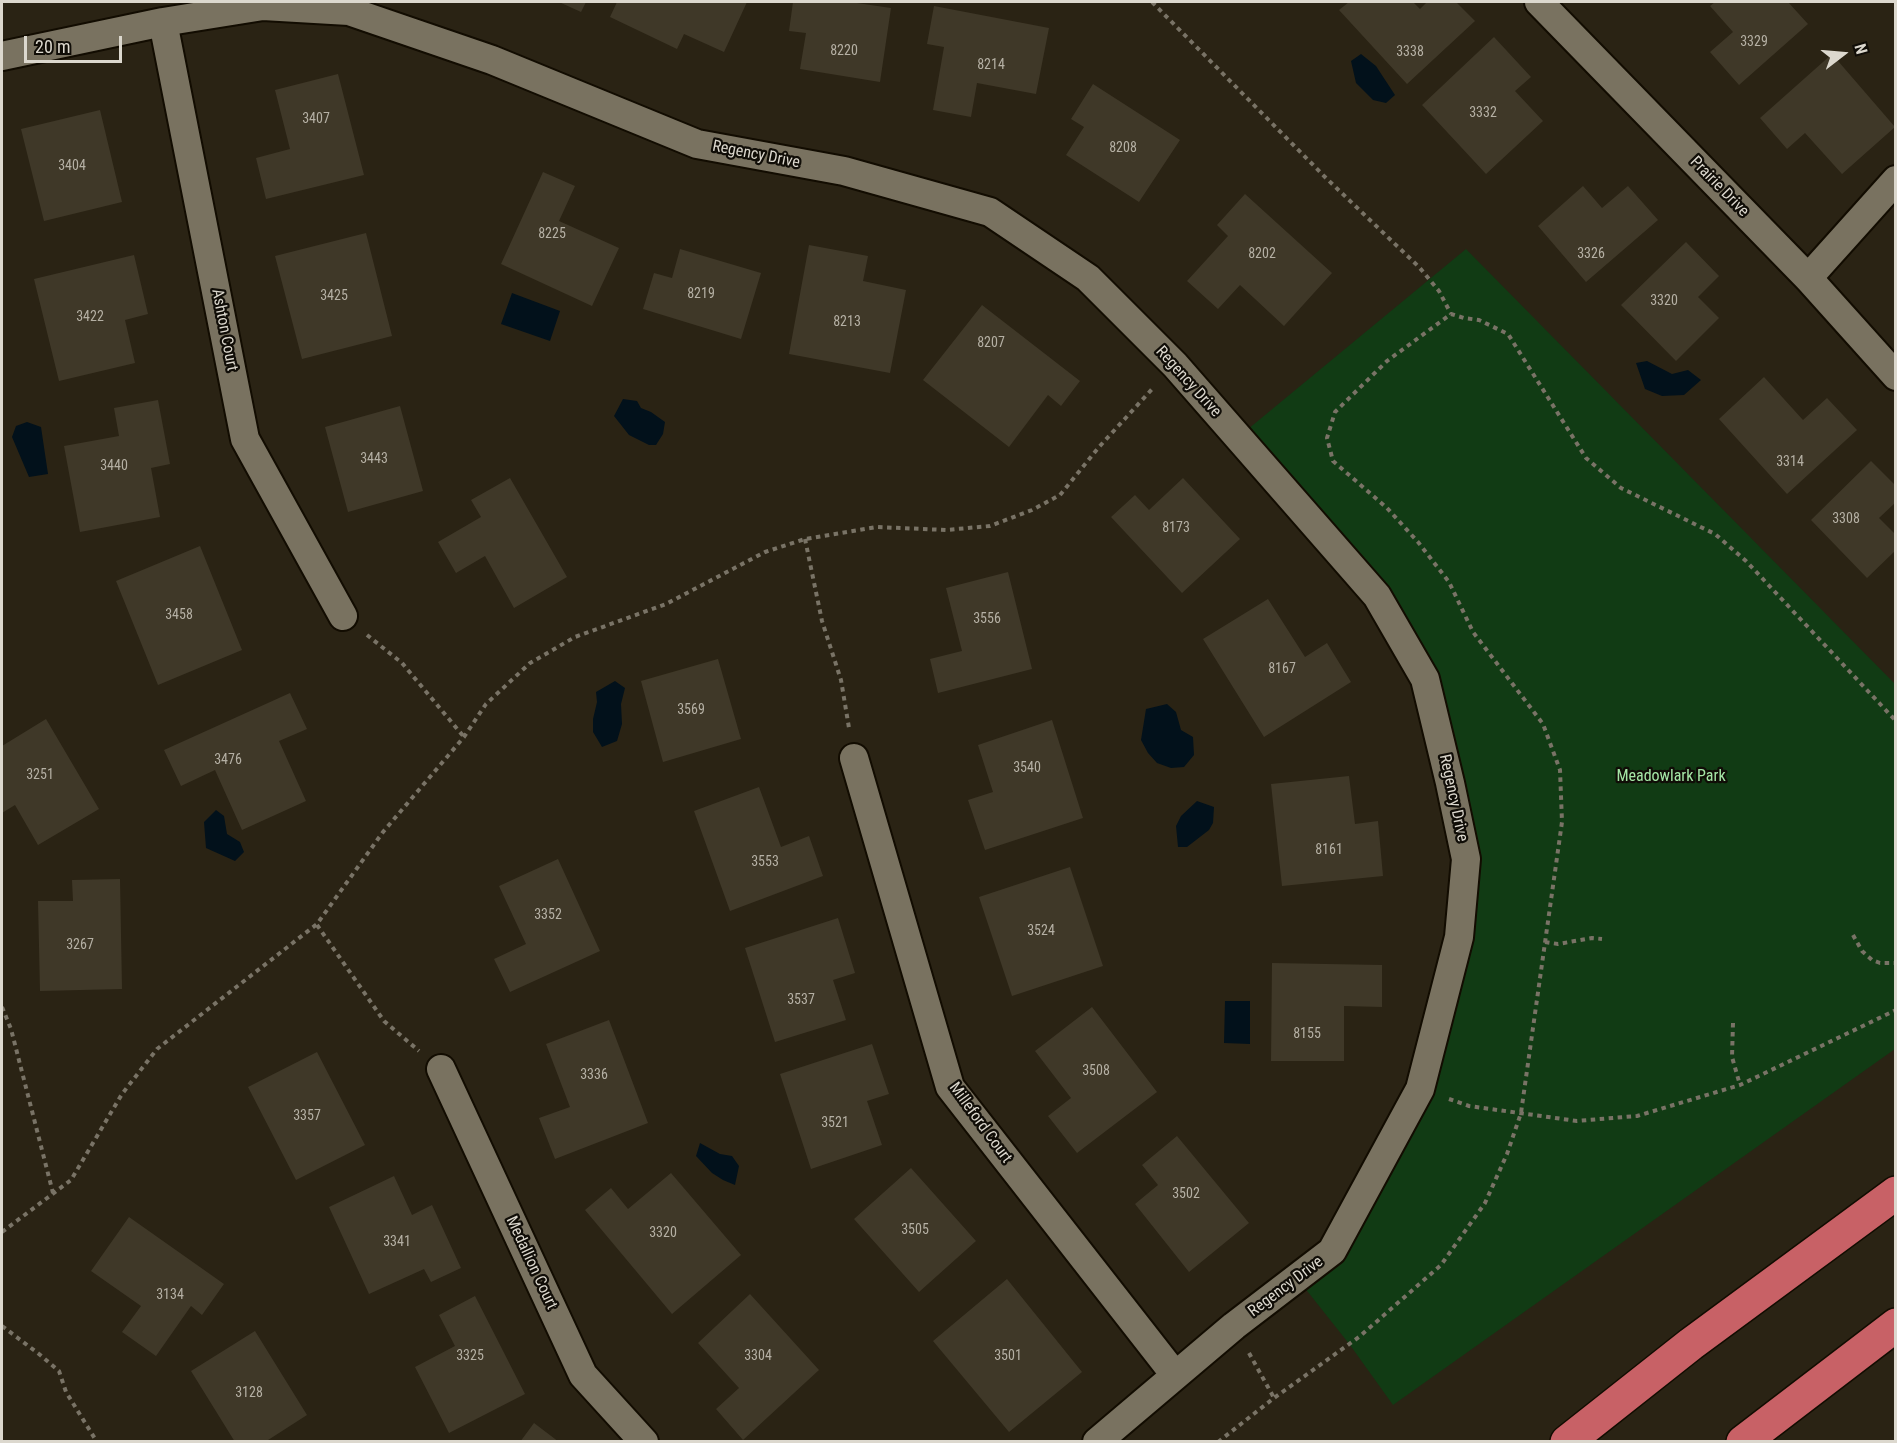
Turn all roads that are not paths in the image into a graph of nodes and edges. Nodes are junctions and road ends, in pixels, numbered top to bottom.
1 (1539, 2) edge
2 (164, 22) junction
3 (2, 56) edge
4 (1896, 180) edge
5 (1808, 278) junction
6 (1896, 376) edge
7 (343, 616) road end
8 (854, 758) road end
9 (441, 1069) road end
10 (1896, 1193) edge
11 (1896, 1325) edge
12 (1175, 1374) junction
13 (644, 1442) edge
14 (1097, 1442) edge
15 (1567, 1442) edge
16 (1743, 1442) edge

1 - 5 street, Prairie Drive
2 - 3 street, Regency Drive
2 - 7 street, Ashton Court
2 - 12 street, Regency Drive
4 - 5 street
5 - 6 street, Prairie Drive
8 - 12 street, Milleford Court
9 - 13 street, Medallion Court
10 - 15 highway
11 - 16 highway
12 - 14 street, Regency Drive

